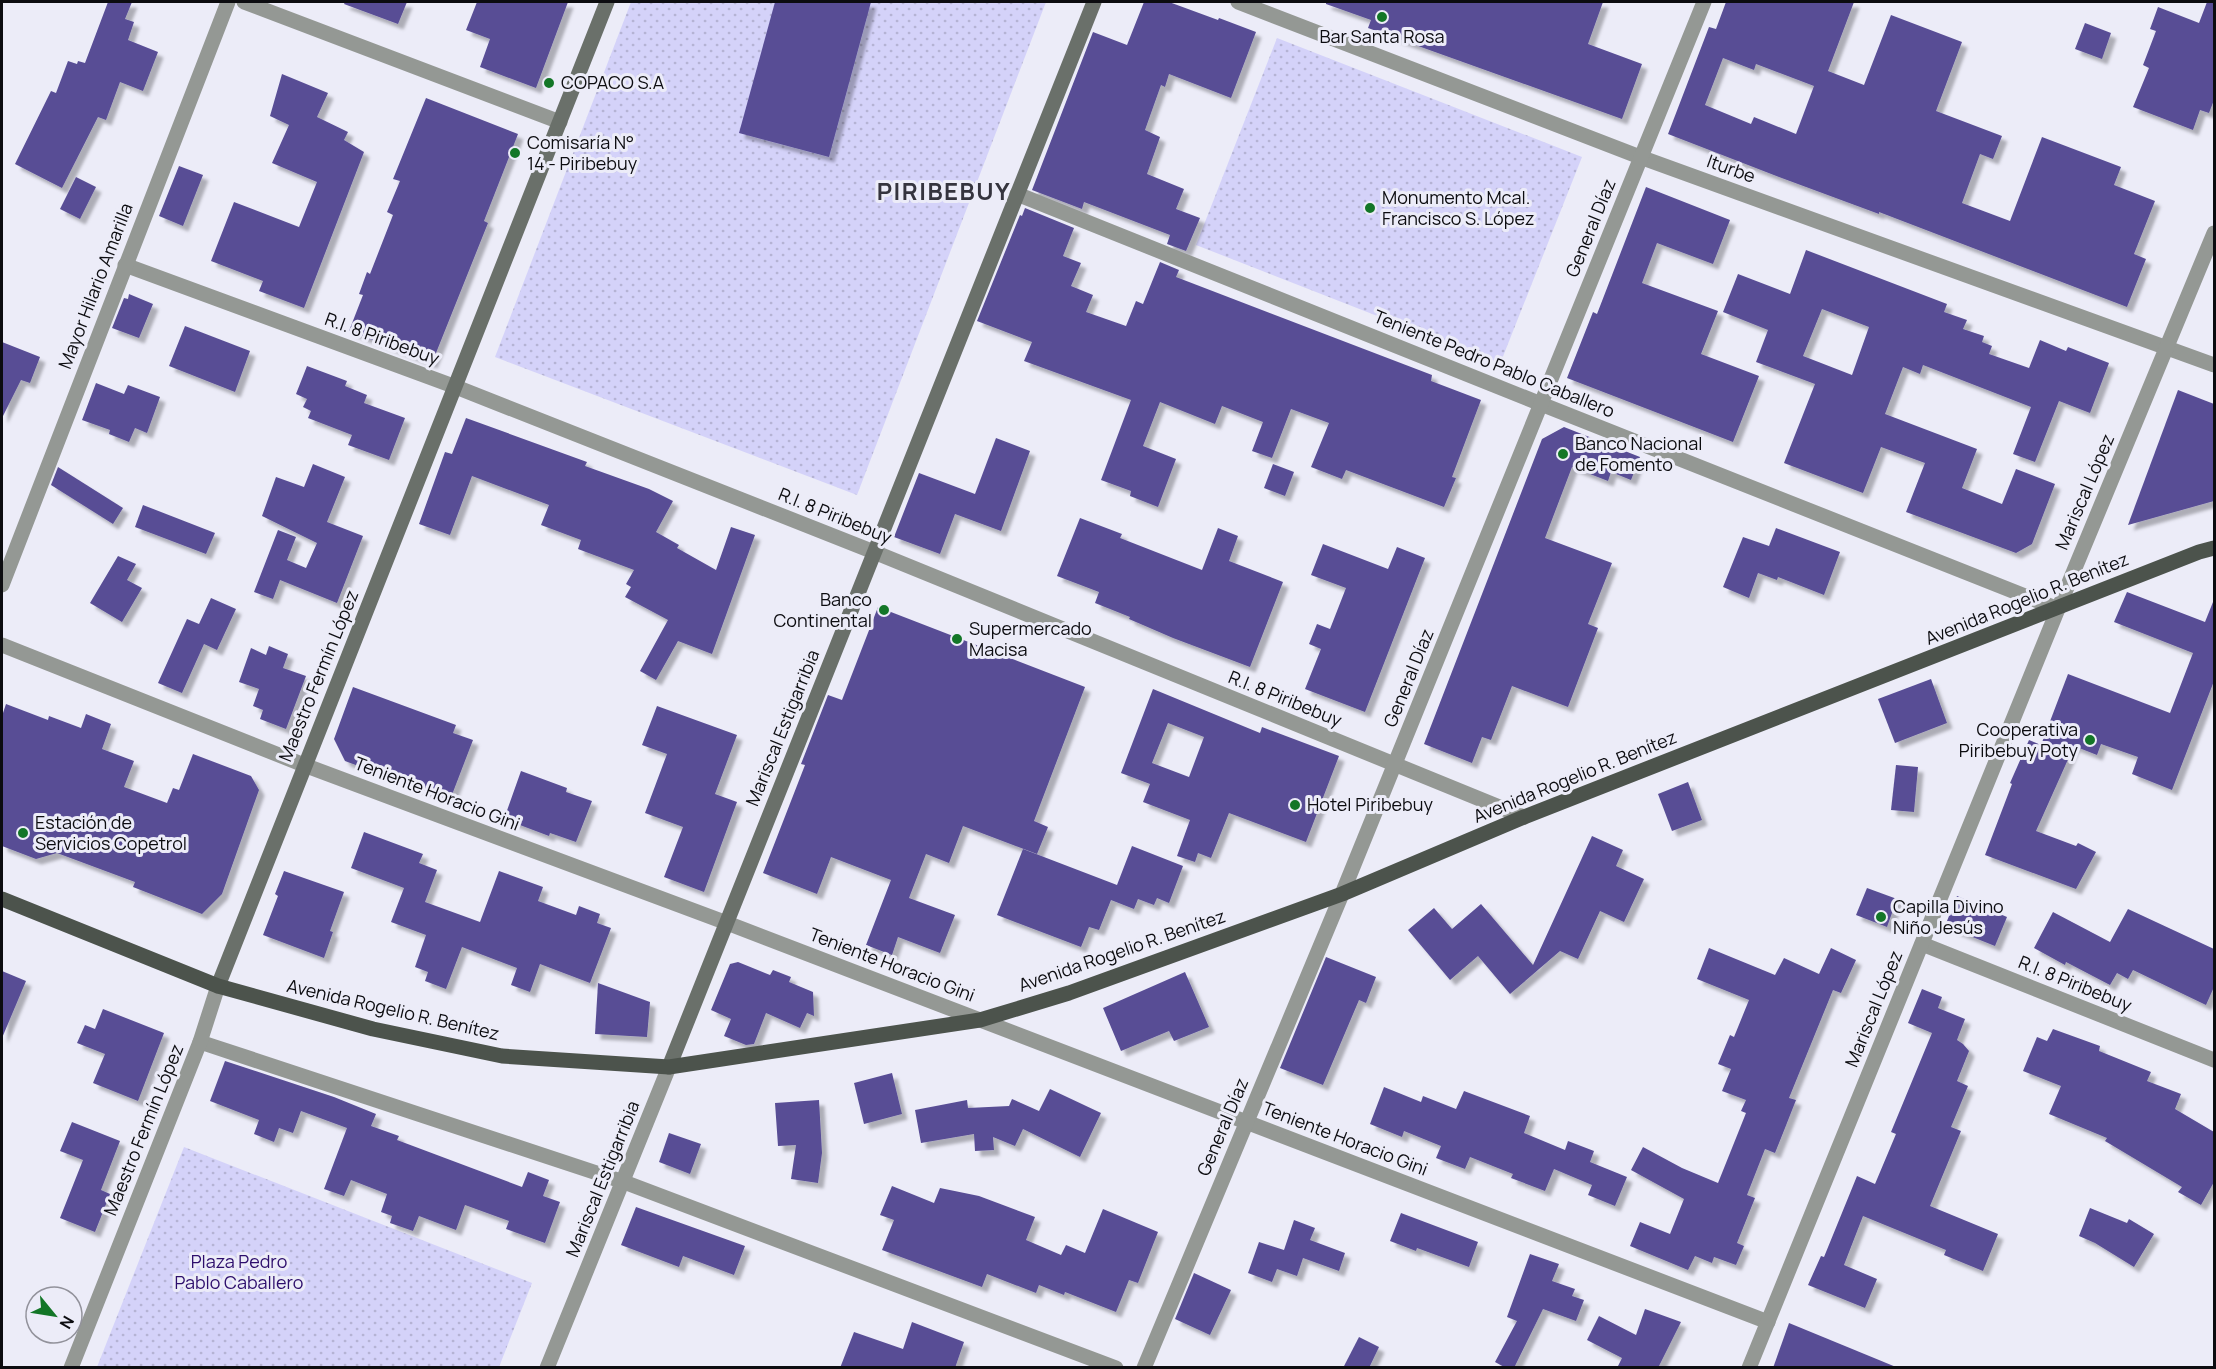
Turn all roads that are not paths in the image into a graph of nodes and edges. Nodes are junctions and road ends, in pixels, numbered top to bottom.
1 (228, 2) edge
2 (244, 2) edge
3 (607, 2) edge
4 (1094, 2) edge
5 (1238, 2) edge
6 (1704, 2) edge
7 (560, 122) junction
8 (1640, 157) junction
9 (1017, 194) junction
10 (2214, 233) edge
11 (125, 266) junction
12 (2167, 346) junction
13 (2214, 365) edge
14 (456, 387) junction
15 (1541, 404) junction
16 (2214, 548) edge
17 (874, 552) junction
18 (2, 585) edge
19 (2058, 609) junction
20 (2, 645) edge
21 (1395, 764) junction
22 (304, 765) junction
23 (1524, 817) junction
24 (1342, 894) junction
25 (2, 899) edge
26 (726, 923) junction
27 (1922, 944) junction
28 (218, 986) junction
29 (980, 1020) junction
30 (200, 1042) junction
31 (2214, 1060) edge
32 (669, 1067) junction
33 (1246, 1122) junction
34 (624, 1182) junction
35 (1768, 1322) junction
36 (71, 1368) edge
37 (547, 1368) edge
38 (1116, 1368) edge
39 (1144, 1368) edge
40 (1749, 1368) edge

1 - 11 street, Mayor Hilario Amarilla
2 - 7 street
3 - 7 street, Maestro Fermín López
4 - 9 street, Mariscal Estigarribia
5 - 8 street, Iturbe
6 - 8 street, General Díaz
7 - 14 street, Maestro Fermín López
8 - 12 street, Iturbe
8 - 15 street, General Díaz
9 - 15 street, Teniente Pedro Pablo Caballero
9 - 17 street, Mariscal Estigarribia
10 - 12 street, Mariscal López
11 - 14 street, R.I. 8 Piribebuy
11 - 18 street, Mayor Hilario Amarilla
12 - 13 street, Iturbe
12 - 19 street, Mariscal López
14 - 17 street, R.I. 8 Piribebuy
14 - 22 street, Maestro Fermín López
15 - 19 street, Teniente Pedro Pablo Caballero
15 - 21 street, General Díaz
16 - 19 main road, Avenida Rogelio R. Benítez
17 - 21 street, R.I. 8 Piribebuy
17 - 26 street, Mariscal Estigarribia
19 - 23 main road, Avenida Rogelio R. Benítez
19 - 27 street, Mariscal López
20 - 22 street, Teniente Horacio Gini
21 - 23 street, R.I. 8 Piribebuy
21 - 24 street, General Díaz
22 - 26 street, Teniente Horacio Gini
22 - 28 street, Maestro Fermín López
23 - 24 main road, Avenida Rogelio R. Benítez
24 - 29 main road, Avenida Rogelio R. Benítez
24 - 33 street, General Díaz
25 - 28 main road, Avenida Rogelio R. Benítez
26 - 29 street, Teniente Horacio Gini
26 - 32 street, Mariscal Estigarribia
27 - 31 street, R.I. 8 Piribebuy
27 - 35 street, Mariscal López
28 - 30 street, Maestro Fermín López
28 - 32 main road, Avenida Rogelio R. Benítez
29 - 32 main road, Avenida Rogelio R. Benítez
29 - 33 street, Teniente Horacio Gini
30 - 34 street
30 - 36 street, Maestro Fermín López
32 - 34 street, Mariscal Estigarribia
33 - 35 street, Teniente Horacio Gini
33 - 39 street, General Díaz
34 - 37 street, Mariscal Estigarribia
34 - 38 street
35 - 40 street, Mariscal López

